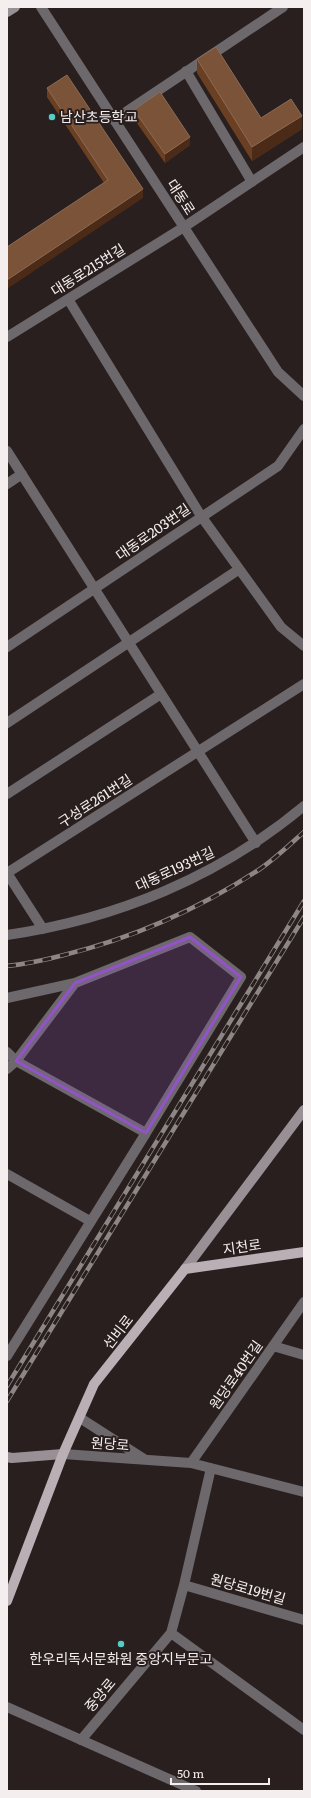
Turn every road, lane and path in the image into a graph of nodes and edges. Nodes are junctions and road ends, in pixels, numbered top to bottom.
1 (15, 7) edge
2 (41, 7) edge
3 (283, 7) edge
4 (7, 12) edge
5 (186, 71) junction
6 (114, 120) junction
7 (304, 147) edge
8 (252, 182) junction
9 (184, 227) junction
10 (68, 299) junction
11 (7, 337) edge
12 (304, 396) edge
13 (304, 428) edge
14 (7, 451) edge
15 (22, 474) junction
16 (7, 484) edge
17 (201, 516) junction
18 (238, 570) junction
19 (95, 590) junction
20 (129, 644) junction
21 (304, 646) edge
22 (7, 647) edge
23 (304, 684) edge
24 (162, 694) junction
25 (7, 723) edge
26 (198, 752) junction
27 (7, 794) edge
28 (304, 806) edge
29 (256, 843) junction
30 (7, 873) edge
31 (43, 929) junction
32 (7, 935) edge
33 (75, 983) junction
34 (7, 998) edge
35 (7, 1052) edge
36 (16, 1061) junction
37 (7, 1069) edge
38 (304, 1110) edge
39 (146, 1133) junction
40 (7, 1174) edge
41 (90, 1221) junction
42 (304, 1252) edge
43 (185, 1269) junction
44 (304, 1302) edge
45 (10, 1344) edge
46 (273, 1346) junction
47 (304, 1354) edge
48 (7, 1356) edge
49 (80, 1418) junction
50 (63, 1454) junction
51 (7, 1457) edge
52 (146, 1460) junction
53 (192, 1464) junction
54 (211, 1468) junction
55 (304, 1492) edge
56 (184, 1586) junction
57 (7, 1601) edge
58 (304, 1620) edge
59 (171, 1633) junction
60 (7, 1707) edge
61 (304, 1730) edge
62 (81, 1740) junction
63 (196, 1791) edge

1 - 4 main road
2 - 6 street, 대동로
3 - 5 street
5 - 6 street
5 - 8 street
6 - 9 street, 대동로
7 - 8 street, 대동로215번길
8 - 9 street, 대동로215번길
9 - 10 street, 대동로215번길
9 - 12 street, 대동로
10 - 11 street, 대동로215번길
10 - 17 street
13 - 17 street, 대동로203번길
14 - 15 street
15 - 16 street
15 - 19 street
17 - 18 street
17 - 19 street, 대동로203번길
18 - 20 street
18 - 21 street
19 - 20 street
19 - 22 street, 대동로203번길
20 - 24 street
20 - 25 street
23 - 26 street, 구성로261번길
24 - 26 street
24 - 27 street
26 - 29 street
26 - 30 street, 구성로261번길
28 - 29 street, 대동로193번길
29 - 31 street, 대동로193번길
30 - 31 street
31 - 32 street, 대동로193번길
33 - 34 street
33 - 36 street
33 - 39 street
35 - 36 street
36 - 37 street
36 - 39 street
38 - 43 main road, 선비로
39 - 41 street
40 - 41 street
41 - 45 street
42 - 43 main road, 지천로
43 - 49 main road, 선비로
44 - 46 street, 원당로40번길
45 - 48 street
46 - 47 street
46 - 53 street, 원당로40번길
49 - 50 main road, 선비로
49 - 52 street
50 - 51 main road, 원당로
50 - 52 street, 원당로
50 - 57 main road, 선비로
52 - 53 street, 원당로
53 - 54 street, 원당로
54 - 55 street, 원당로
54 - 56 street
56 - 58 street, 원당로19번길
56 - 59 street
59 - 61 street
59 - 62 street, 중앙로
60 - 62 street
62 - 63 street

